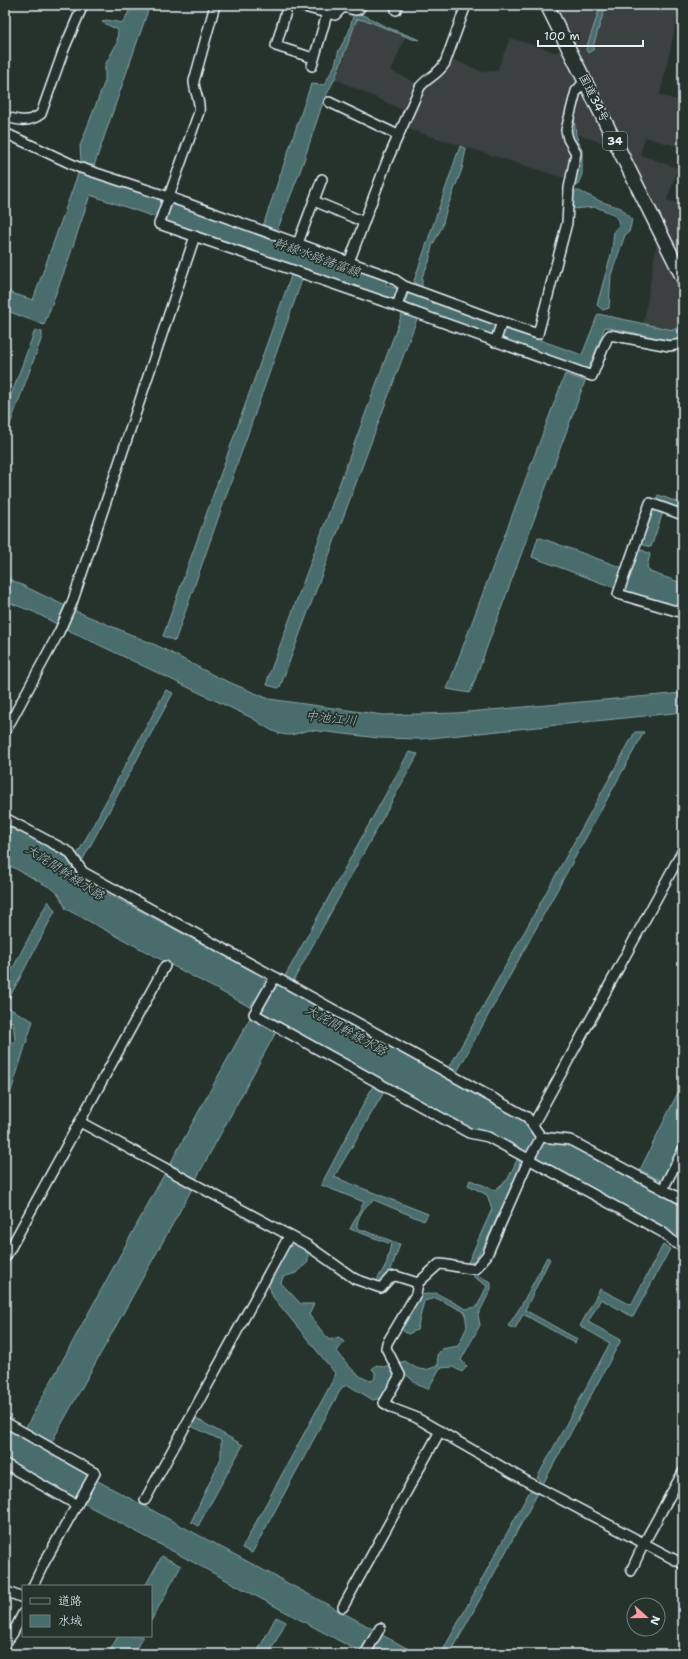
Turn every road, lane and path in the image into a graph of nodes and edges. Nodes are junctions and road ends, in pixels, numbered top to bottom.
1 (84, 5) edge
2 (215, 5) edge
3 (290, 5) edge
4 (296, 5) edge
5 (361, 5) edge
6 (466, 5) edge
7 (547, 5) edge
8 (327, 14) junction
9 (585, 81) junction
10 (329, 102) dead end
11 (7, 116) edge
12 (5, 132) edge
13 (398, 135) junction
14 (322, 179) dead end
15 (167, 201) junction
16 (314, 201) junction
17 (364, 222) junction
18 (195, 236) junction
19 (298, 243) junction
20 (349, 262) junction
21 (683, 278) edge
22 (401, 296) junction
23 (499, 332) junction
24 (683, 344) edge
25 (683, 515) edge
26 (683, 613) edge
27 (5, 732) edge
28 (5, 818) edge
29 (683, 850) edge
30 (165, 966) dead end
31 (272, 981) junction
32 (80, 1122) junction
33 (533, 1126) junction
34 (541, 1137) junction
35 (683, 1150) edge
36 (530, 1156) junction
37 (663, 1189) junction
38 (683, 1200) edge
39 (288, 1236) junction
40 (683, 1247) edge
41 (5, 1258) edge
42 (418, 1283) junction
43 (5, 1422) edge
44 (440, 1432) junction
45 (5, 1464) edge
46 (683, 1472) edge
47 (145, 1500) dead end
48 (77, 1505) junction
49 (644, 1543) junction
50 (683, 1564) edge
51 (631, 1571) dead end
52 (33, 1585) edge
53 (5, 1590) edge
54 (22, 1598) edge
55 (343, 1607) dead end
56 (22, 1614) edge
57 (380, 1628) dead end
58 (5, 1644) edge
59 (369, 1647) edge

1 - 11 street
2 - 15 street
3 - 8 street
4 - 8 street
5 - 8 street
6 - 13 street
7 - 9 highway, 国道34号 / 34
9 - 21 highway, 国道34号 / 34
9 - 23 street
10 - 13 street
11 - 12 street
12 - 15 street
13 - 17 street
14 - 16 street
15 - 18 street
15 - 19 street
16 - 17 street
16 - 19 street
17 - 20 street
18 - 22 street
18 - 27 street
19 - 20 street
20 - 22 street
22 - 23 street
22 - 23 street
23 - 24 street
25 - 26 street
28 - 31 street
29 - 33 street
30 - 32 street
31 - 33 street
31 - 36 street
32 - 39 street
32 - 41 street
33 - 34 street
34 - 36 street
34 - 37 street
35 - 37 street
36 - 40 street
36 - 42 street
37 - 38 street
39 - 42 street
39 - 47 street
42 - 44 street
43 - 48 street
44 - 49 street
44 - 55 street
45 - 48 street
46 - 49 street
48 - 52 street
49 - 50 street
49 - 51 street
53 - 54 street
56 - 58 street
57 - 59 street

